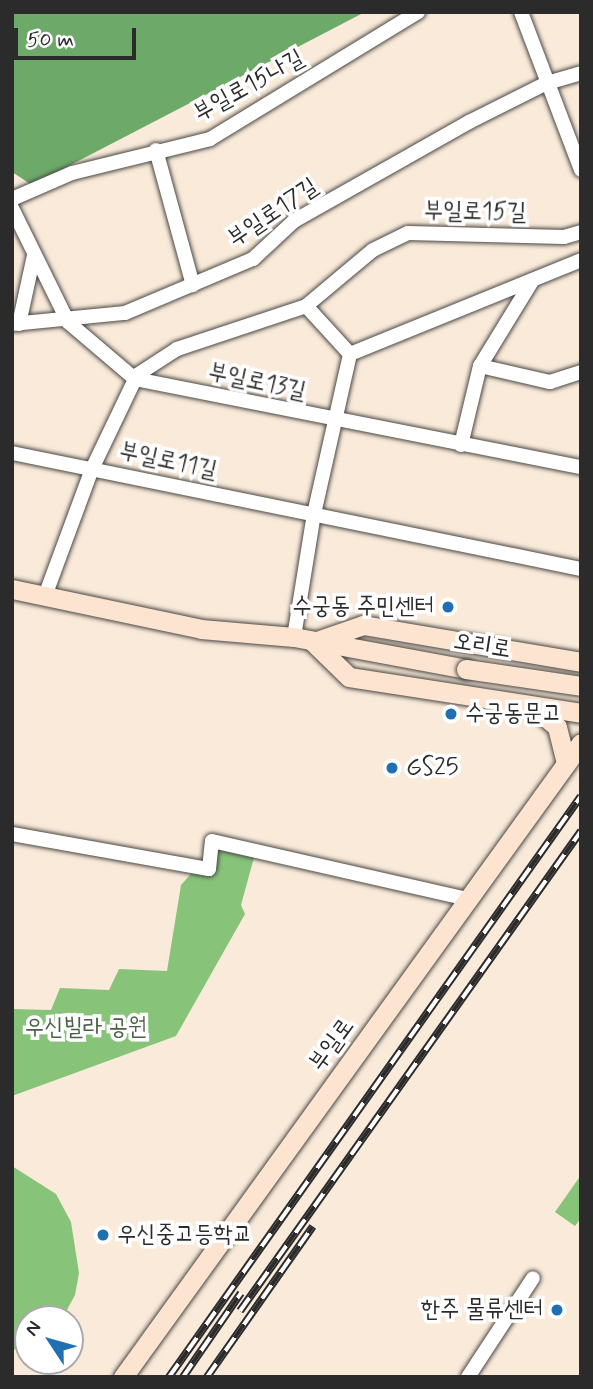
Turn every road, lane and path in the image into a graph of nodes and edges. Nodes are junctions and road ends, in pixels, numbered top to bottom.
1 (418, 12) edge
2 (521, 12) edge
3 (581, 73) edge
4 (547, 83) junction
5 (156, 150) junction
6 (581, 170) edge
7 (12, 200) edge
8 (12, 208) edge
9 (581, 232) edge
10 (34, 255) junction
11 (581, 260) edge
12 (532, 281) junction
13 (193, 285) junction
14 (306, 306) junction
15 (68, 322) junction
16 (16, 324) edge
17 (350, 354) junction
18 (480, 366) junction
19 (581, 372) edge
20 (135, 379) junction
21 (334, 422) junction
22 (461, 445) junction
23 (12, 453) edge
24 (581, 467) edge
25 (92, 469) junction
26 (314, 514) junction
27 (581, 569) edge
28 (12, 589) edge
29 (45, 596) junction
30 (304, 640) junction
31 (508, 650) junction
32 (581, 662) edge
33 (581, 686) edge
34 (497, 700) junction
35 (530, 705) junction
36 (581, 713) edge
37 (581, 743) edge
38 (566, 763) junction
39 (12, 834) edge
40 (468, 899) junction
41 (533, 1278) dead end
42 (123, 1377) edge
43 (468, 1377) edge

1 - 5 street, 부일로15나길
2 - 4 street
3 - 4 street, 부일로17길
4 - 6 street
4 - 13 street, 부일로17길
5 - 7 street, 부일로15나길
5 - 13 street
8 - 10 street, 부일로13길
9 - 14 street, 부일로15길
10 - 15 street, 부일로13길
10 - 16 street
11 - 12 street
12 - 17 street
12 - 18 street
13 - 15 street, 부일로17길
14 - 17 street
14 - 20 street, 부일로15길
15 - 16 street, 부일로17길
15 - 20 street, 부일로13길
17 - 21 street
18 - 19 street
18 - 22 street
20 - 21 street, 부일로13길
20 - 25 street, 부일로15길
21 - 22 street, 부일로13길
21 - 26 street
22 - 24 street, 부일로13길
23 - 25 street, 부일로11길
25 - 26 street, 부일로11길
25 - 29 street
26 - 27 street, 부일로11길
26 - 30 street
28 - 29 main road, 오리로
29 - 30 main road, 오리로
30 - 31 main road
30 - 33 main road, 오리로, bridge
30 - 34 main road
31 - 32 main road
31 - 34 main road
34 - 35 main road
35 - 36 main road
35 - 38 main road
37 - 38 main road, 부일로
38 - 40 main road, 부일로
39 - 40 street
40 - 42 main road, 부일로
41 - 43 street

